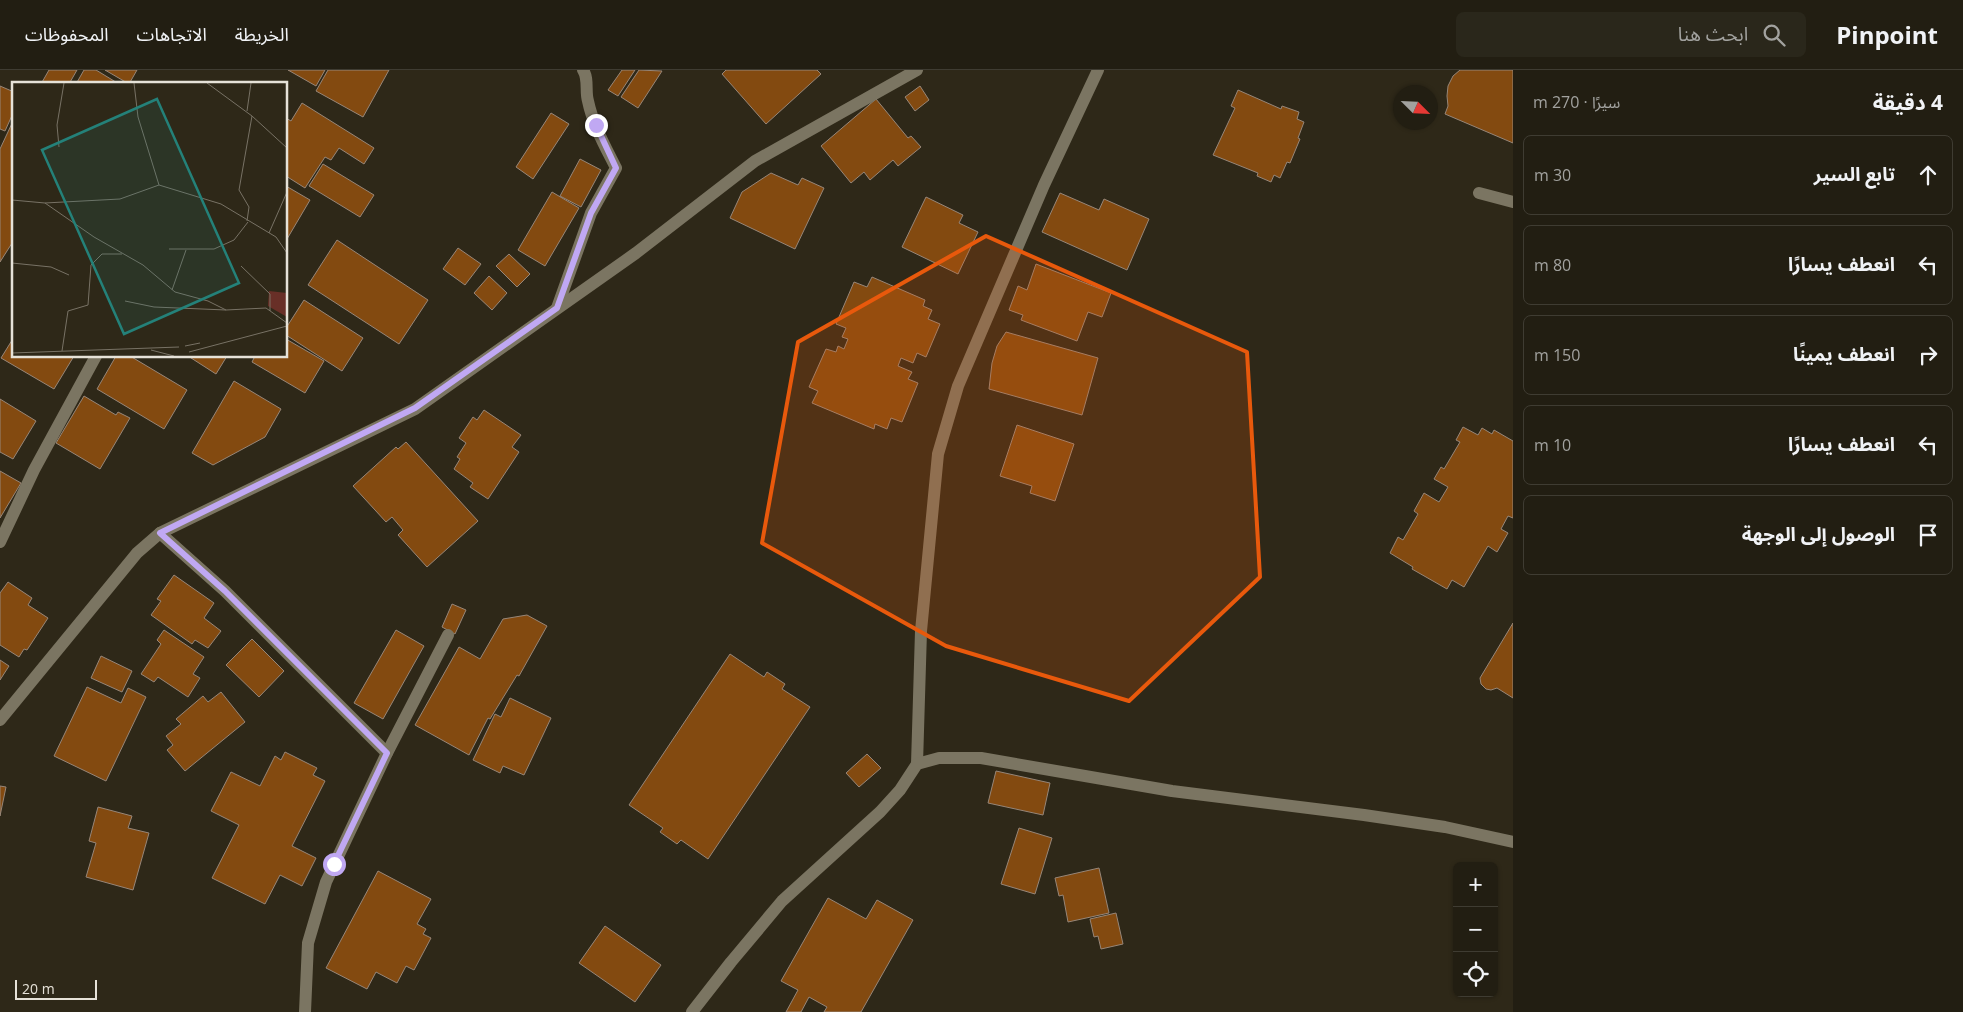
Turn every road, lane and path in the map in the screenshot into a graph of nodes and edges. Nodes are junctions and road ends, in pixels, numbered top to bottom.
1 (583, 70) edge
2 (917, 70) edge
3 (1098, 70) edge
4 (1479, 193) dead end
5 (1513, 202) edge
6 (557, 308) junction
7 (95, 358) edge
8 (160, 533) junction
9 (0, 542) edge
10 (448, 635) dead end
11 (0, 720) edge
12 (387, 753) junction
13 (917, 764) junction
14 (1513, 842) edge
15 (305, 1012) edge
16 (692, 1012) edge

1 - 6 street
2 - 6 street
3 - 13 street
4 - 5 street
6 - 8 street
7 - 9 street
8 - 11 street
8 - 12 street
10 - 12 street
12 - 15 street
13 - 14 street
13 - 16 street

